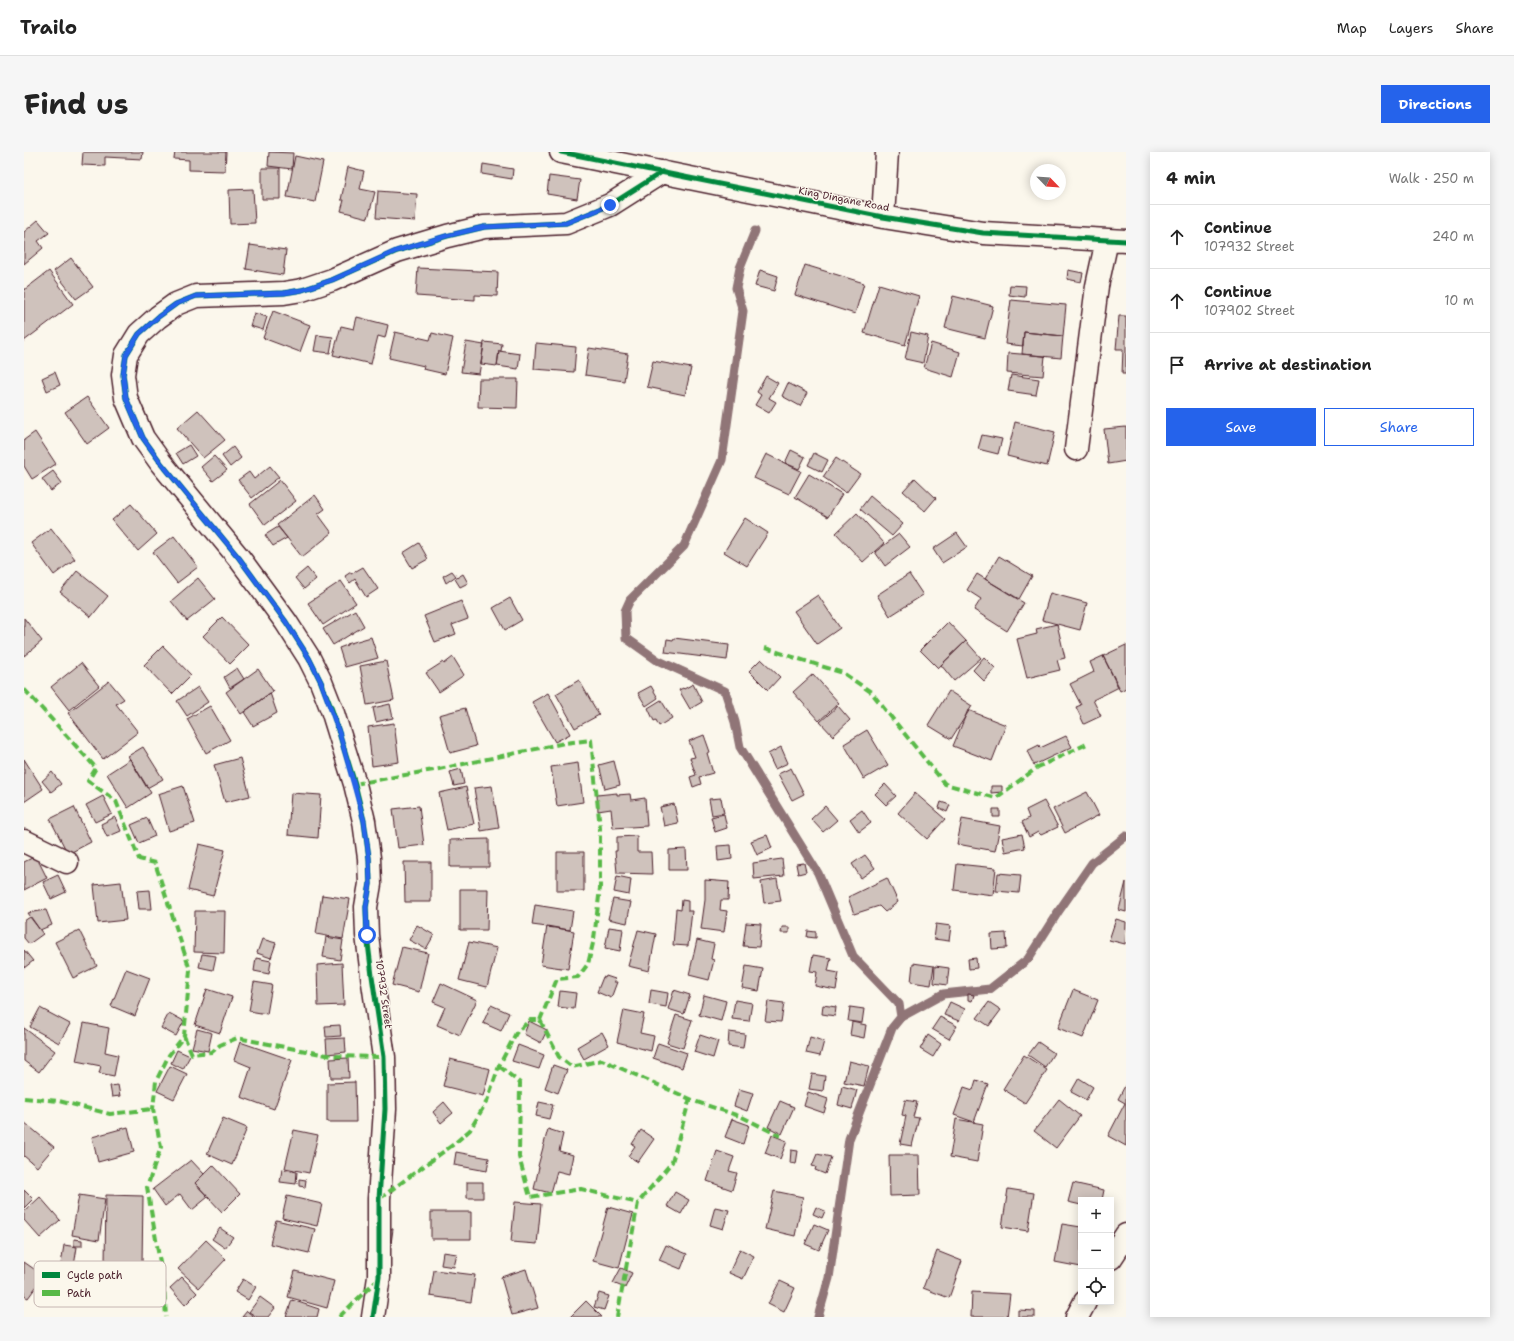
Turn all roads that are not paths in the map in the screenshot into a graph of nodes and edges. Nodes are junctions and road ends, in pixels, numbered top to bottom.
1 (561, 152) edge
2 (887, 152) edge
3 (662, 172) junction
4 (883, 217) junction
5 (1117, 241) edge
6 (1076, 449) dead end
7 (24, 841) edge
8 (67, 862) dead end
9 (1126, 1235) edge
10 (1114, 1253) edge
11 (1083, 1305) edge
12 (373, 1317) edge
13 (1077, 1317) edge

1 - 3 street, King Dingane Road
2 - 4 street
3 - 4 street, King Dingane Road
3 - 12 street, 107932 Street
4 - 5 street, King Dingane Road
5 - 6 street
7 - 8 street
9 - 10 street
11 - 13 street

